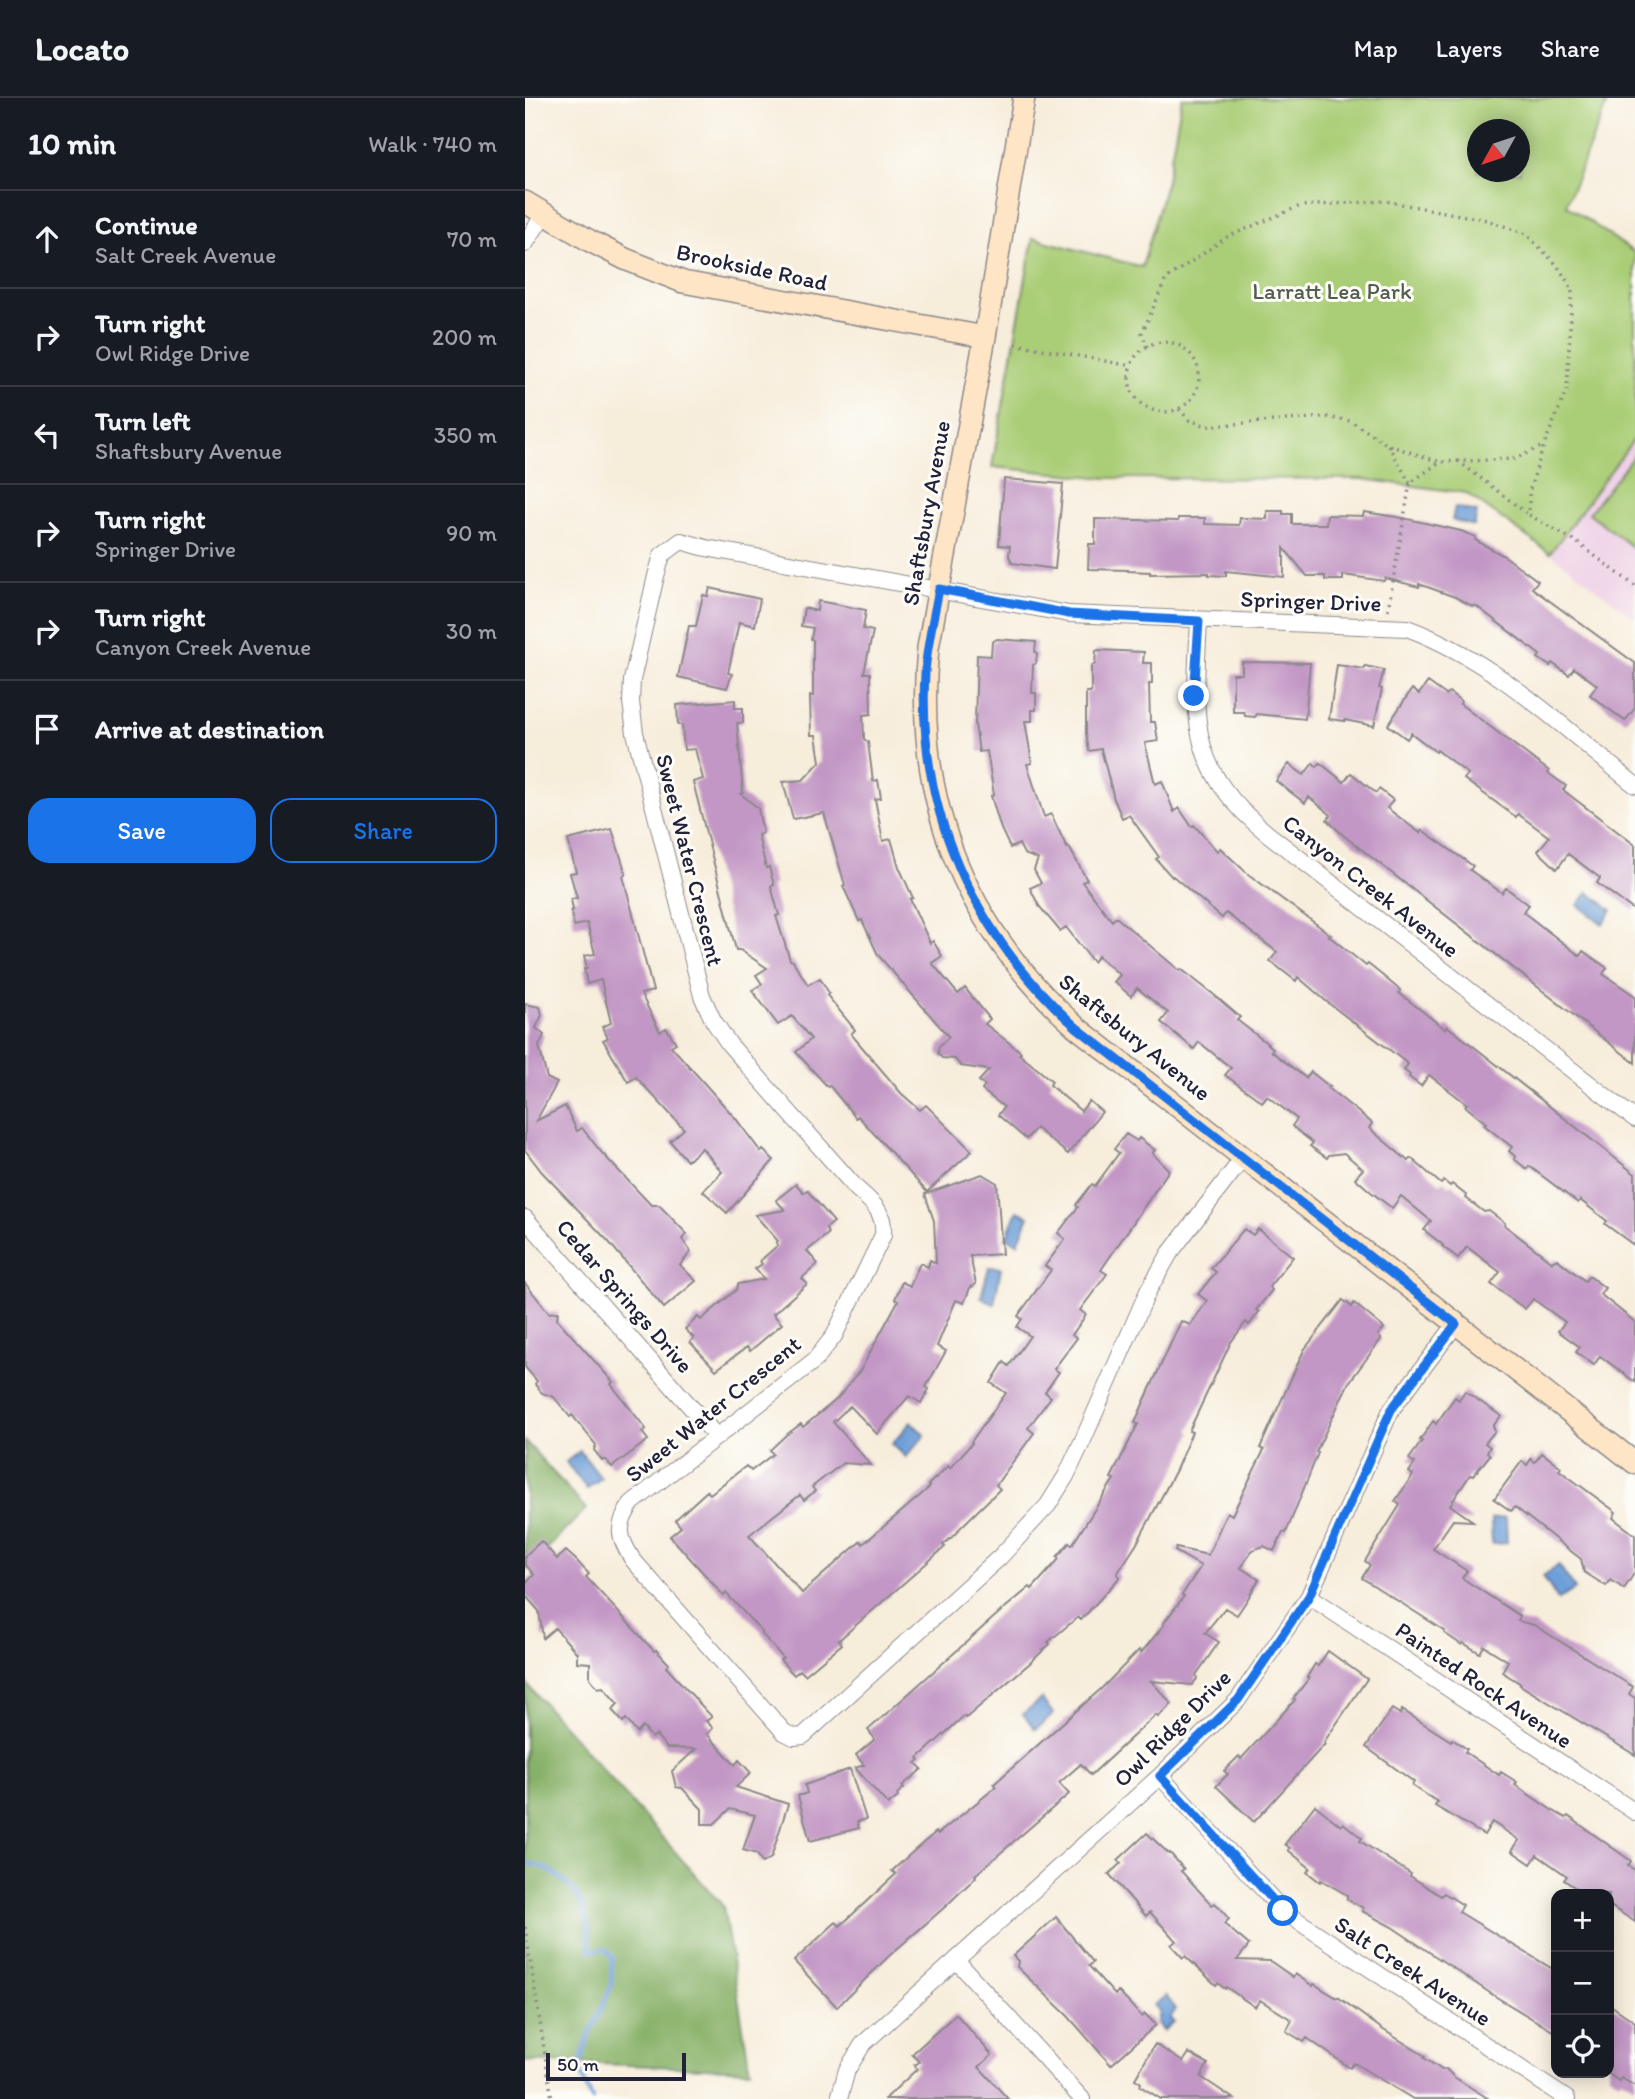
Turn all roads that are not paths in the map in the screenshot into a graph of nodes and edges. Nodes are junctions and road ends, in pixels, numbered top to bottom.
1 (1024, 98) edge
2 (525, 202) edge
3 (544, 214) junction
4 (525, 244) edge
5 (985, 337) junction
6 (939, 589) junction
7 (1199, 621) junction
8 (1635, 785) edge
9 (1635, 1119) edge
10 (1243, 1158) junction
11 (525, 1218) edge
12 (1456, 1324) junction
13 (717, 1437) junction
14 (1635, 1463) edge
15 (1309, 1596) junction
16 (1160, 1776) junction
17 (1635, 1812) edge
18 (956, 1960) junction
19 (839, 2099) edge
20 (1082, 2099) edge
21 (1567, 2099) edge

1 - 5 street, Shaftsbury Avenue
2 - 3 street, Brookside Road
3 - 4 street
3 - 5 street, Brookside Road
5 - 6 street, Shaftsbury Avenue
6 - 7 street, Springer Drive
6 - 10 street, Shaftsbury Avenue
6 - 13 street, Sweet Water Crescent
7 - 8 street, Springer Drive
7 - 9 street, Canyon Creek Avenue
10 - 12 street, Shaftsbury Avenue
10 - 13 street, Sweet Water Crescent
11 - 13 street, Cedar Springs Drive
12 - 14 street, Shaftsbury Avenue
12 - 15 street, Owl Ridge Drive
15 - 16 street, Owl Ridge Drive
15 - 17 street, Painted Rock Avenue
16 - 18 street, Owl Ridge Drive
16 - 21 street, Salt Creek Avenue
18 - 19 street, Owl Ridge Drive
18 - 20 street

